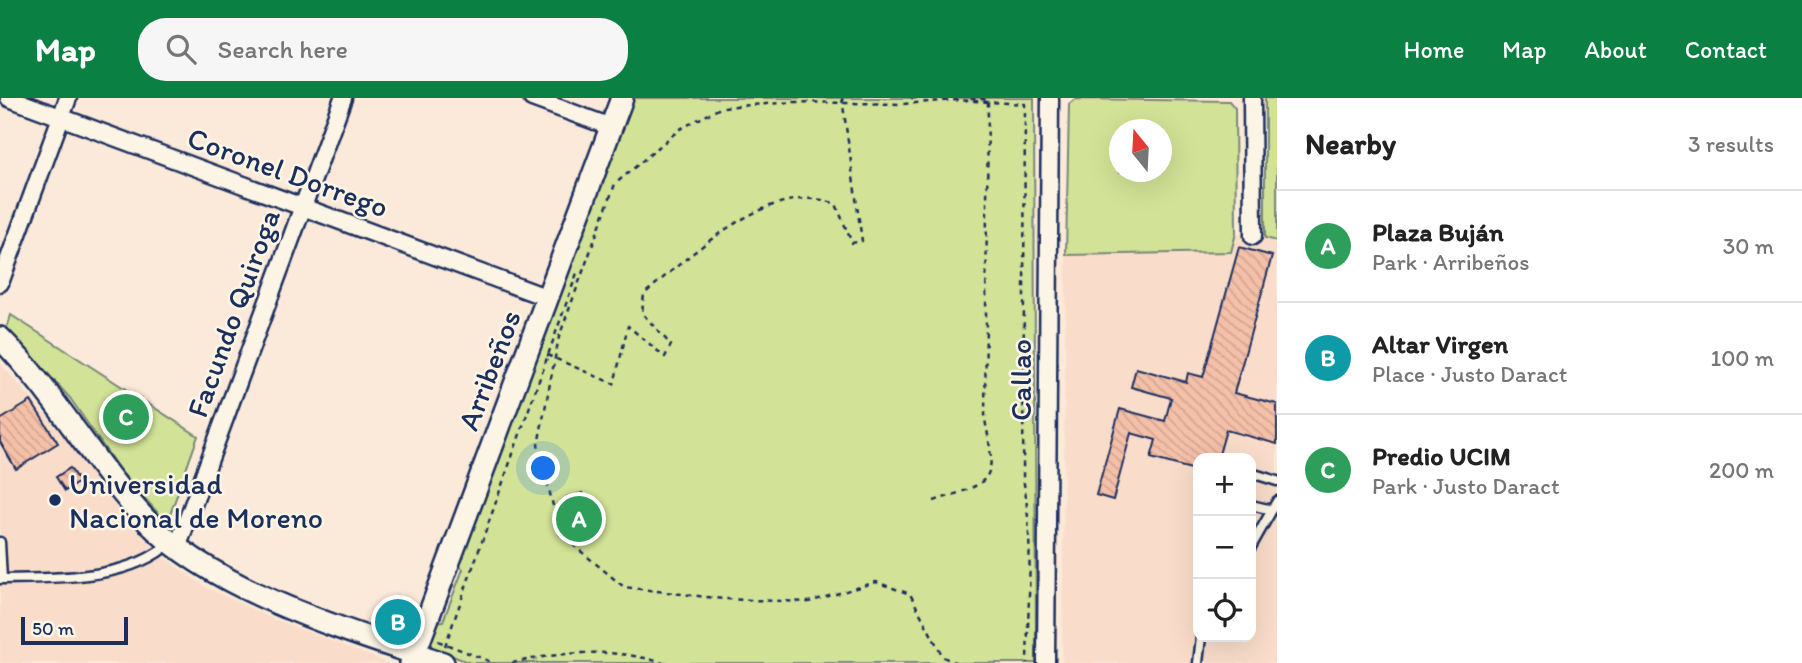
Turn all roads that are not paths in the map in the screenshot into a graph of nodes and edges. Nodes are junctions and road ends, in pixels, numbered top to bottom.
1 (9, 98) edge
2 (68, 98) edge
3 (344, 98) edge
4 (532, 98) edge
5 (622, 98) edge
6 (1050, 98) edge
7 (1252, 98) edge
8 (61, 117) junction
9 (611, 127) junction
10 (303, 207) junction
11 (1252, 236) dead end
12 (0, 283) edge
13 (548, 298) junction
14 (0, 338) edge
15 (1256, 475) edge
16 (1277, 481) edge
17 (1277, 501) edge
18 (1256, 506) edge
19 (1272, 510) junction
20 (1256, 538) edge
21 (0, 542) edge
22 (174, 545) junction
23 (1, 579) edge
24 (1200, 642) edge
25 (416, 650) edge
26 (443, 656) edge
27 (1046, 663) edge
28 (1198, 663) edge

1 - 8 street, Coronel Dorrego
2 - 8 street
3 - 10 street, Facundo Quiroga
4 - 9 street
5 - 9 street, Arribeños
6 - 27 street, Callao
7 - 11 street
8 - 10 street, Coronel Dorrego
8 - 12 street
9 - 13 street, Arribeños
10 - 13 street, Coronel Dorrego
10 - 22 street, Facundo Quiroga
13 - 25 street, Arribeños
14 - 22 street
15 - 16 lane
17 - 19 lane
18 - 19 lane
19 - 20 lane
21 - 23 lane
22 - 23 lane
22 - 25 street
24 - 28 lane
25 - 26 street

